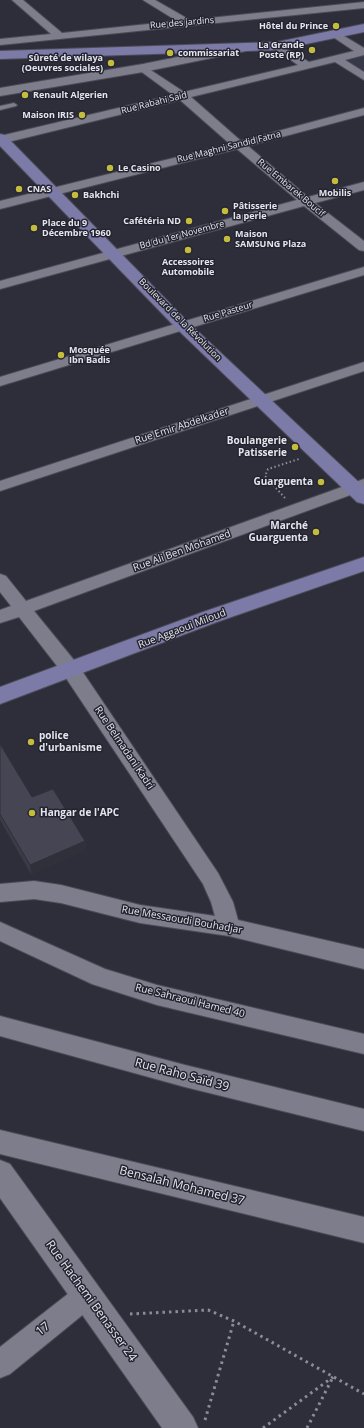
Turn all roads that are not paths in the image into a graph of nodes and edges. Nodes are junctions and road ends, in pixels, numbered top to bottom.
1 (17, 0) edge
2 (148, 0) edge
3 (303, 0) edge
4 (364, 5) edge
5 (320, 10) junction
6 (188, 23) junction
7 (364, 28) edge
8 (334, 33) junction
9 (60, 36) junction
10 (0, 42) edge
11 (277, 46) junction
12 (247, 48) junction
13 (363, 52) edge
14 (0, 55) edge
15 (337, 59) junction
16 (307, 66) junction
17 (143, 68) junction
18 (364, 77) edge
19 (0, 92) edge
20 (182, 96) junction
21 (14, 105) dead end
22 (0, 108) edge
23 (364, 111) edge
24 (1, 140) edge
25 (239, 145) junction
26 (364, 186) edge
27 (52, 191) junction
28 (306, 202) junction
29 (0, 205) edge
30 (364, 247) edge
31 (108, 254) junction
32 (364, 271) edge
33 (0, 285) edge
34 (183, 326) junction
35 (364, 366) edge
36 (0, 382) edge
37 (260, 400) junction
38 (0, 486) edge
39 (361, 490) edge
40 (364, 564) edge
41 (0, 580) edge
42 (22, 608) junction
43 (0, 617) edge
44 (71, 670) junction
45 (0, 696) edge
46 (0, 894) edge
47 (229, 927) junction
48 (0, 931) edge
49 (364, 959) edge
50 (0, 1026) edge
51 (364, 1044) edge
52 (364, 1120) edge
53 (0, 1142) edge
54 (0, 1174) edge
55 (364, 1230) edge
56 (94, 1305) junction
57 (0, 1364) edge
58 (182, 1428) edge

1 - 9 street
2 - 6 street
3 - 5 street
4 - 5 street, Rue des jardins
5 - 6 street, Rue des jardins
6 - 9 street, Rue des jardins
7 - 8 main road
8 - 11 main road
8 - 13 street
9 - 10 street, Rue des jardins
11 - 12 main road
11 - 16 street
12 - 14 main road
12 - 17 main road
13 - 15 street
15 - 16 street, Rue Rabahi Said
15 - 18 street
16 - 20 street, Rue Rabahi Said
17 - 19 main road
17 - 20 street, Rue Embarek Boucif
20 - 24 street, Rue Rabahi Said
20 - 25 street, Rue Embarek Boucif
21 - 22 lane
23 - 25 street, Rue Maghni Sandid Fatna
24 - 27 main road, Boulevard de la Révolution
25 - 27 street, Rue Maghni Sandid Fatna
25 - 28 street, Rue Embarek Boucif
26 - 28 street, Bd du 1er Novembre
27 - 29 street, Rue Maghni Sandid Fatna
27 - 31 main road, Boulevard de la Révolution
28 - 30 street, Rue Embarek Boucif
28 - 31 street, Bd du 1er Novembre
31 - 33 street, Bd du 1er Novembre
31 - 34 main road, Boulevard de la Révolution
32 - 34 street, Rue Pasteur
34 - 36 street, Rue Pasteur
34 - 37 main road, Boulevard de la Révolution
35 - 37 street, Rue Emir Abdelkader
37 - 38 street, Rue Emir Abdelkader
37 - 39 main road, Boulevard de la Révolution
39 - 42 street, Rue Ali Ben Mohamed
40 - 44 main road, Rue Aggaoui Miloud
41 - 42 street, Rue Belmadani Kadri
42 - 43 street, Rue Ali Ben Mohamed
42 - 44 street, Rue Belmadani Kadri
44 - 45 main road, Rue Aggaoui Miloud
44 - 47 street, Rue Belmadani Kadri
46 - 47 street, Rue Messaoudi Bouhadjar
47 - 49 street, Rue Messaoudi Bouhadjar
48 - 51 street, Rue Sahraoui Hamed 40
50 - 52 street, Rue Raho Saïd 39
53 - 55 street, Bensalah Mohamed 37
54 - 56 main road, Rue Hachemi Benasser 24
56 - 57 street, 17
56 - 58 main road, Rue Hachemi Benasser 24

